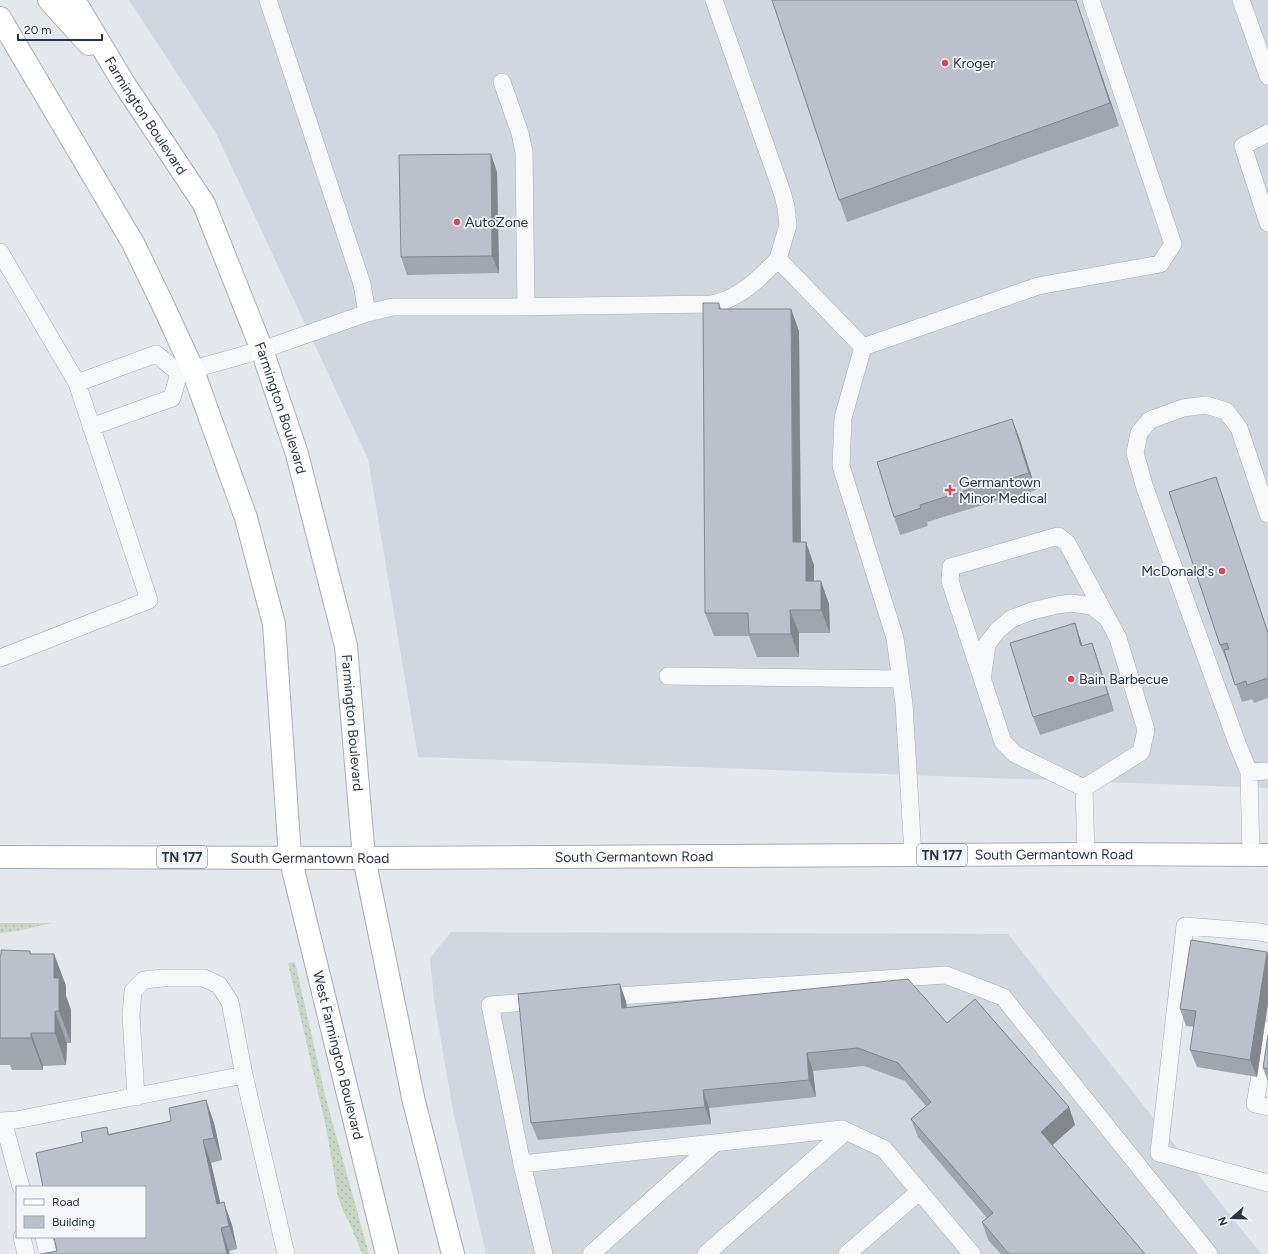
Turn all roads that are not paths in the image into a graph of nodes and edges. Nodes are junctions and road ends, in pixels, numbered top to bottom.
1 (49, 0) edge
2 (74, 0) edge
3 (268, 0) edge
4 (714, 0) edge
5 (1091, 0) edge
6 (1241, 0) edge
7 (0, 18) edge
8 (1268, 76) edge
9 (123, 82) junction
10 (502, 82) dead end
11 (1268, 133) edge
12 (1268, 223) edge
13 (0, 252) edge
14 (778, 259) junction
15 (526, 307) junction
16 (366, 312) junction
17 (863, 347) junction
18 (262, 350) junction
19 (185, 371) junction
20 (77, 383) junction
21 (91, 427) junction
22 (1268, 514) edge
23 (1108, 618) junction
24 (0, 658) edge
25 (668, 676) dead end
26 (982, 678) junction
27 (901, 679) junction
28 (1268, 771) edge
29 (1249, 772) junction
30 (1084, 788) junction
31 (1086, 854) junction
32 (913, 855) junction
33 (1259, 855) edge
34 (0, 857) edge
35 (290, 857) junction
36 (364, 858) junction
37 (1268, 934) edge
38 (584, 998) edge
39 (553, 1001) edge
40 (1268, 1030) edge
41 (244, 1075) junction
42 (136, 1097) junction
43 (1268, 1107) edge
44 (2, 1121) edge
45 (846, 1131) junction
46 (715, 1143) junction
47 (522, 1164) junction
48 (1268, 1183) edge
49 (21, 1186) edge
50 (920, 1191) junction
51 (22, 1238) edge
52 (44, 1238) edge
53 (968, 1253) edge
54 (26, 1254) edge
55 (48, 1254) edge
56 (286, 1254) edge
57 (387, 1254) edge
58 (453, 1254) edge
59 (544, 1254) edge
60 (591, 1254) edge
61 (706, 1254) edge
62 (847, 1254) edge
63 (1209, 1254) edge

1 - 9 main road
2 - 9 main road, Farmington Boulevard
3 - 16 lane
4 - 14 lane
5 - 17 lane
6 - 8 lane
7 - 19 main road
9 - 18 main road, Farmington Boulevard
10 - 15 lane
11 - 12 lane
13 - 20 lane
14 - 15 lane
14 - 17 lane
15 - 16 lane
16 - 18 lane
17 - 27 lane
18 - 19 lane
18 - 36 main road, Farmington Boulevard
19 - 20 lane
19 - 21 lane
19 - 35 main road
20 - 21 lane
21 - 24 lane
22 - 29 lane
23 - 26 lane
23 - 26 lane
23 - 30 lane
25 - 27 lane
26 - 30 lane
27 - 32 lane
28 - 29 lane
29 - 33 lane
30 - 31 lane
31 - 32 main road, South Germantown Road / TN 177
31 - 33 main road, South Germantown Road / TN 177
32 - 36 main road, South Germantown Road / TN 177
34 - 35 main road, South Germantown Road / TN 177
35 - 36 main road, South Germantown Road / TN 177
35 - 57 main road, West Farmington Boulevard
36 - 58 main road
37 - 48 lane
38 - 63 lane
39 - 47 lane
40 - 43 lane
41 - 42 lane
41 - 42 lane
41 - 56 lane
42 - 44 lane
44 - 49 lane
45 - 46 lane
45 - 50 lane
45 - 61 lane
46 - 47 lane
46 - 60 lane
47 - 59 lane
50 - 53 lane
50 - 62 lane
51 - 54 lane
52 - 55 lane

